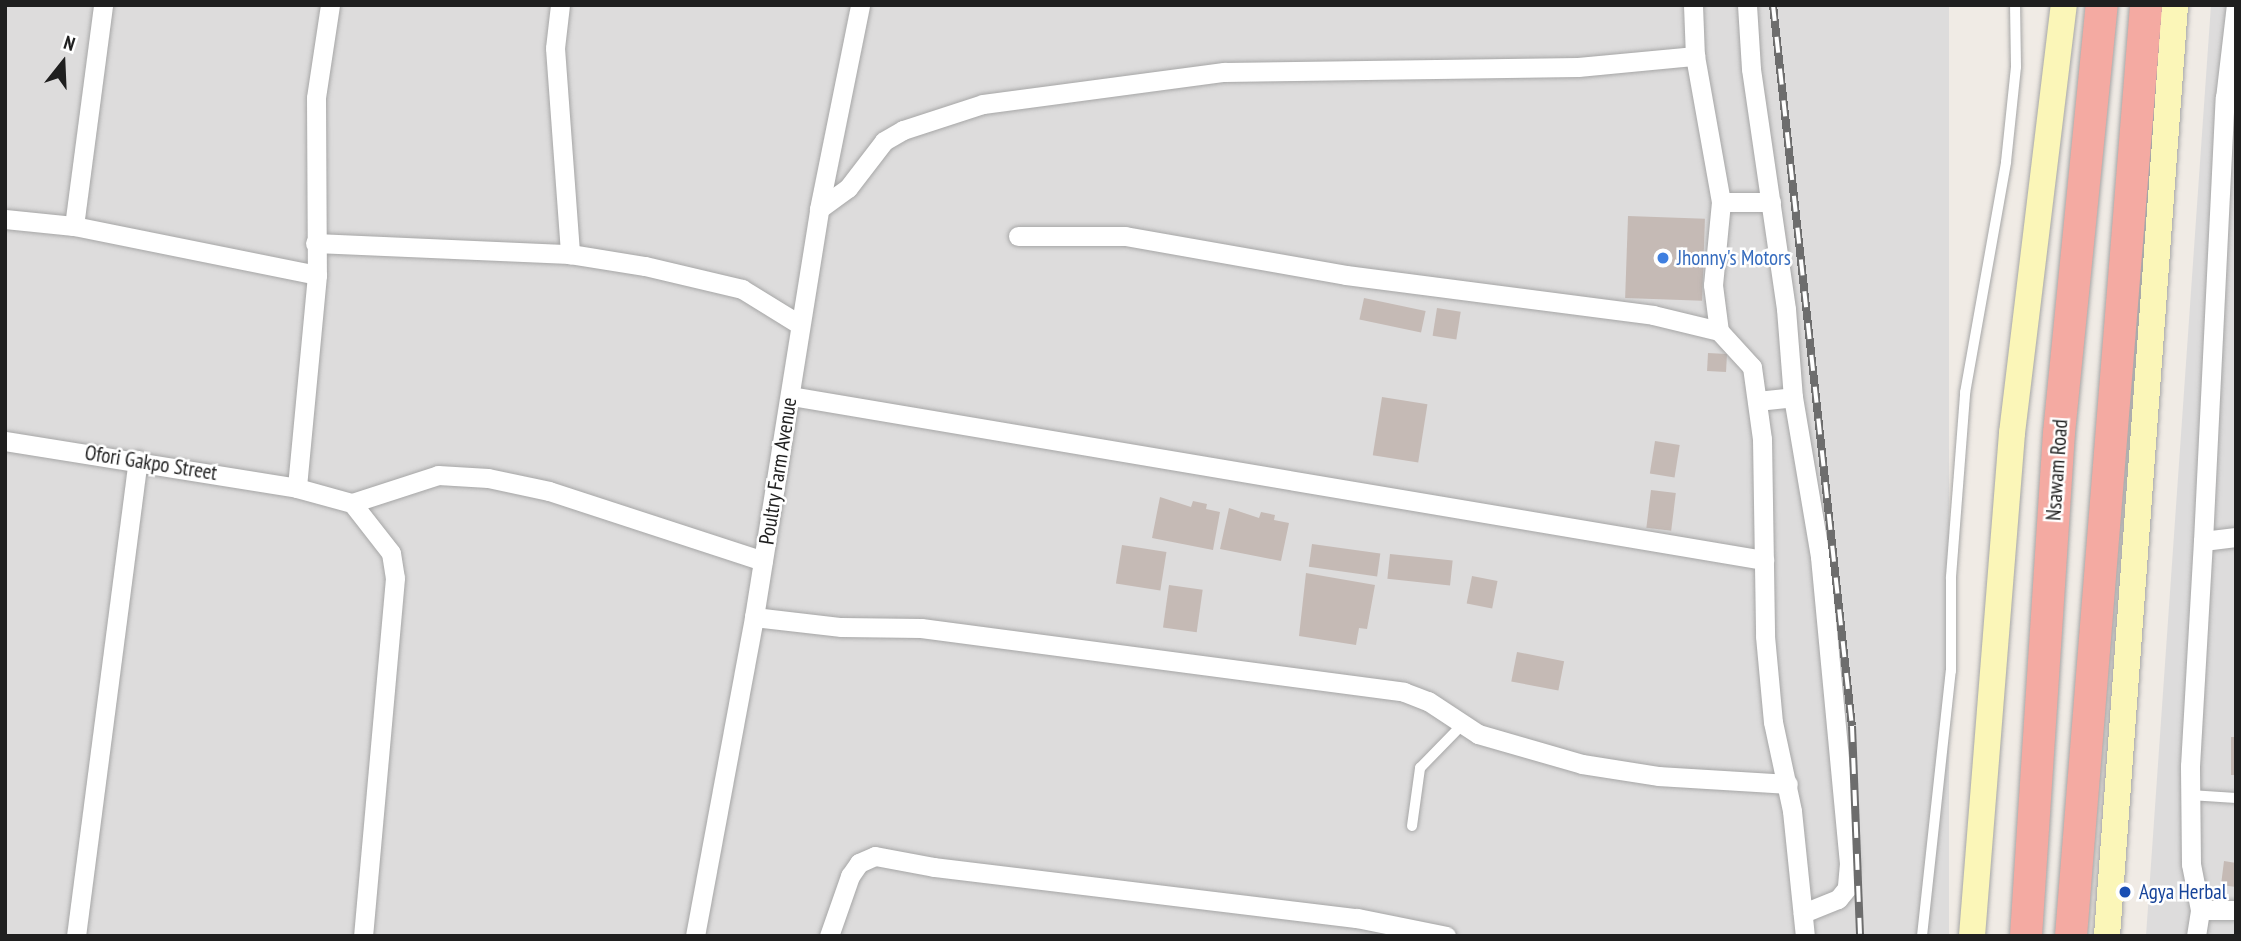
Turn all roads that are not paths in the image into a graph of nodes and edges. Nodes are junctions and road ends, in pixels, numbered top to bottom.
1 (103, 5) edge
2 (330, 5) edge
3 (560, 5) edge
4 (860, 5) edge
5 (1693, 5) edge
6 (1747, 5) edge
7 (2015, 5) edge
8 (2064, 5) edge
9 (2102, 5) edge
10 (2147, 5) edge
11 (2175, 5) edge
12 (2236, 5) edge
13 (1695, 56) junction
14 (2230, 98) edge
15 (1721, 202) junction
16 (1771, 202) junction
17 (819, 209) junction
18 (5, 219) edge
19 (74, 226) junction
20 (1018, 236) dead end
21 (315, 243) junction
22 (570, 254) junction
23 (317, 275) junction
24 (799, 324) junction
25 (1719, 331) junction
26 (791, 396) junction
27 (1793, 397) junction
28 (1757, 401) junction
29 (5, 441) edge
30 (138, 460) junction
31 (297, 488) junction
32 (352, 503) junction
33 (2236, 537) edge
34 (2203, 541) junction
35 (1764, 560) junction
36 (763, 561) junction
37 (754, 617) junction
38 (1462, 725) junction
39 (1788, 783) junction
40 (2190, 795) junction
41 (2236, 798) edge
42 (1412, 826) dead end
43 (2200, 910) junction
44 (2236, 910) edge
45 (1803, 913) junction
46 (698, 935) edge
47 (76, 936) edge
48 (363, 936) edge
49 (830, 936) edge
50 (1446, 936) edge
51 (1805, 936) edge
52 (1922, 936) edge
53 (1972, 936) edge
54 (2026, 936) edge
55 (2071, 936) edge
56 (2107, 936) edge
57 (2196, 936) edge

1 - 19 street
2 - 21 street
3 - 22 street
4 - 17 street, Poultry Farm Avenue
5 - 13 street
6 - 16 street
7 - 52 lane
8 - 53 main road
9 - 54 highway, Nsawam Road
10 - 55 highway
11 - 56 main road
12 - 14 street
13 - 15 street
13 - 17 street
14 - 34 street
15 - 16 street
15 - 25 street
16 - 27 street
17 - 24 street, Poultry Farm Avenue
18 - 19 street
19 - 23 street
20 - 25 street
21 - 22 street
21 - 23 street
22 - 24 street
23 - 31 street
24 - 26 street, Poultry Farm Avenue
25 - 28 street
26 - 35 street
26 - 36 street, Poultry Farm Avenue
27 - 28 street
27 - 45 street
28 - 35 street
29 - 30 street, Ofori Gakpo Street
30 - 31 street, Ofori Gakpo Street
30 - 47 street
31 - 32 street, Ofori Gakpo Street
32 - 36 street
32 - 48 street
33 - 34 street
34 - 40 street
35 - 39 street
36 - 37 street, Poultry Farm Avenue
37 - 38 street
37 - 46 street, Poultry Farm Avenue
38 - 39 street
38 - 42 lane
39 - 45 street
40 - 41 lane
40 - 43 street
43 - 44 street
43 - 57 street
45 - 51 street
49 - 50 street

